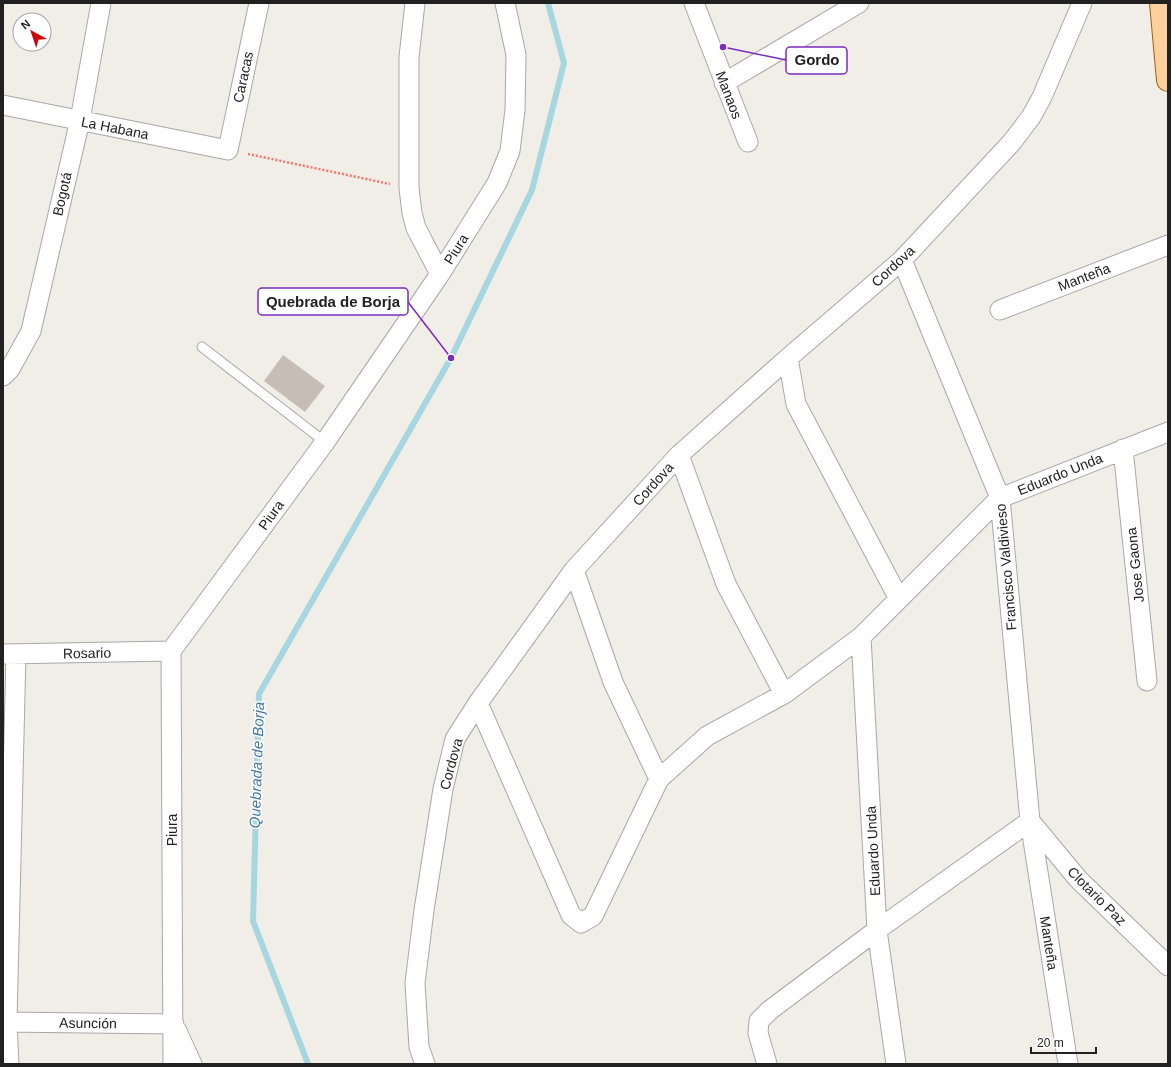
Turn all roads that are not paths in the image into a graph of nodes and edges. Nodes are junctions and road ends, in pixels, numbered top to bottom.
1 (101, 3) edge
2 (259, 3) edge
3 (415, 3) edge
4 (505, 3) edge
5 (694, 3) edge
6 (859, 3) edge
7 (1082, 3) edge
8 (1161, 3) edge
9 (1168, 80) edge
10 (724, 82) junction
11 (3, 105) edge
12 (80, 120) junction
13 (748, 142) dead end
14 (228, 150) joint
15 (1168, 245) edge
16 (902, 260) junction
17 (440, 274) junction
18 (1000, 310) dead end
19 (202, 347) dead end
20 (788, 358) junction
21 (3, 376) edge
22 (1168, 432) edge
23 (325, 442) junction
24 (1123, 449) junction
25 (679, 455) junction
26 (1000, 498) junction
27 (574, 570) junction
28 (899, 599) junction
29 (861, 637) junction
30 (171, 651) junction
31 (9, 654) edge
32 (1147, 681) dead end
33 (784, 694) junction
34 (478, 703) junction
35 (659, 779) junction
36 (1030, 821) junction
37 (877, 930) junction
38 (1168, 966) edge
39 (5, 1022) edge
40 (174, 1024) junction
41 (9, 1064) edge
42 (173, 1064) edge
43 (192, 1064) edge
44 (425, 1064) edge
45 (767, 1064) edge
46 (896, 1064) edge
47 (1068, 1064) edge

1 - 12 street, Bogotá
2 - 14 street, Caracas
3 - 17 street
4 - 17 street, Piura
5 - 10 street, Manaos
6 - 10 street
7 - 16 street, Cordova
8 - 9 main road
10 - 13 street, Manaos
11 - 12 street, La Habana
12 - 14 street, La Habana
12 - 21 street, Bogotá
15 - 18 street, Manteña
16 - 20 street, Cordova
16 - 26 street, Francisco Valdivieso
17 - 23 street, Piura
19 - 23 lane
20 - 25 street, Cordova
20 - 28 street
22 - 24 street, Eduardo Unda
23 - 30 street, Piura
24 - 26 street, Eduardo Unda
24 - 32 street, Jose Gaona
25 - 27 street, Cordova
25 - 33 street
26 - 28 street, Eduardo Unda
26 - 36 street, Francisco Valdivieso
27 - 34 street, Cordova
27 - 35 street
28 - 29 street, Eduardo Unda
29 - 33 street, Eduardo Unda
29 - 37 street, Eduardo Unda
30 - 31 street, Rosario
30 - 40 street, Piura
31 - 39 street
33 - 35 street, Eduardo Unda
34 - 35 street, Eduardo Unda
34 - 44 street, Cordova
36 - 37 street
36 - 38 street, Clotario Paz
36 - 47 street, Manteña
37 - 45 street
37 - 46 street, Eduardo Unda
39 - 40 street, Asunción
39 - 41 street
40 - 42 street
40 - 43 street, Piura

